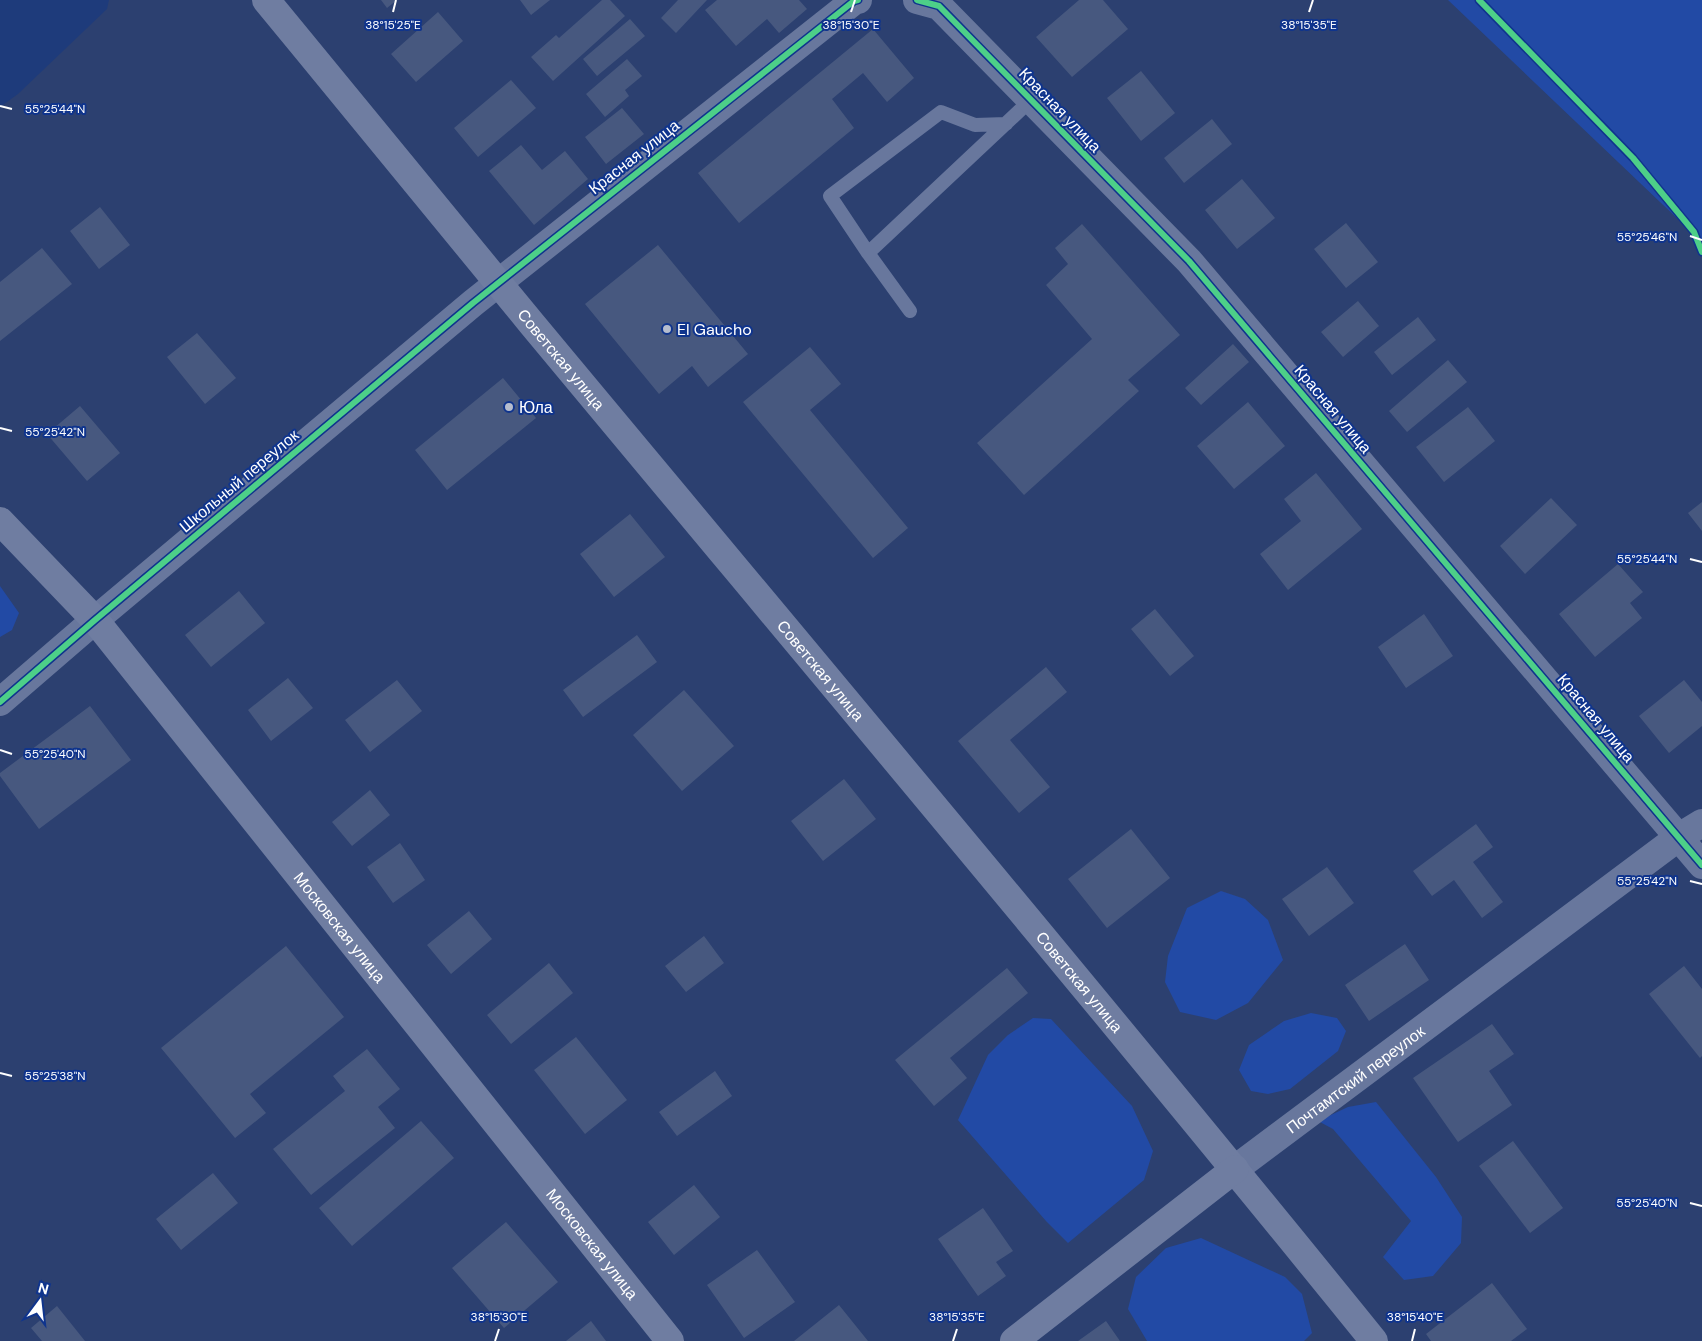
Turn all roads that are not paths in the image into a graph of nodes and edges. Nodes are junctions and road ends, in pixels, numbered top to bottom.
1 (266, 0) edge
2 (858, 0) edge
3 (917, 0) edge
4 (1032, 100) junction
5 (1006, 124) junction
6 (868, 253) junction
7 (498, 282) junction
8 (910, 311) dead end
9 (0, 520) edge
10 (95, 620) junction
11 (0, 702) edge
12 (1702, 823) edge
13 (1679, 837) junction
14 (1702, 865) edge
15 (1235, 1169) junction
16 (670, 1341) edge
17 (1014, 1341) edge
18 (1374, 1341) edge

1 - 7 main road, Советская улица
2 - 7 street, Красная улица
3 - 4 street, Красная улица
4 - 5 lane
4 - 13 street, Красная улица
5 - 6 lane
5 - 6 lane
6 - 8 lane
7 - 10 street, Школьный переулок
7 - 15 main road, Советская улица
9 - 10 main road, Московская улица
10 - 11 street, Школьный переулок
10 - 16 main road, Московская улица
12 - 13 street, Почтамтский переулок
13 - 14 street, Красная улица
13 - 15 street, Почтамтский переулок
15 - 17 main road, Почтамтский переулок
15 - 18 main road, Советская улица

